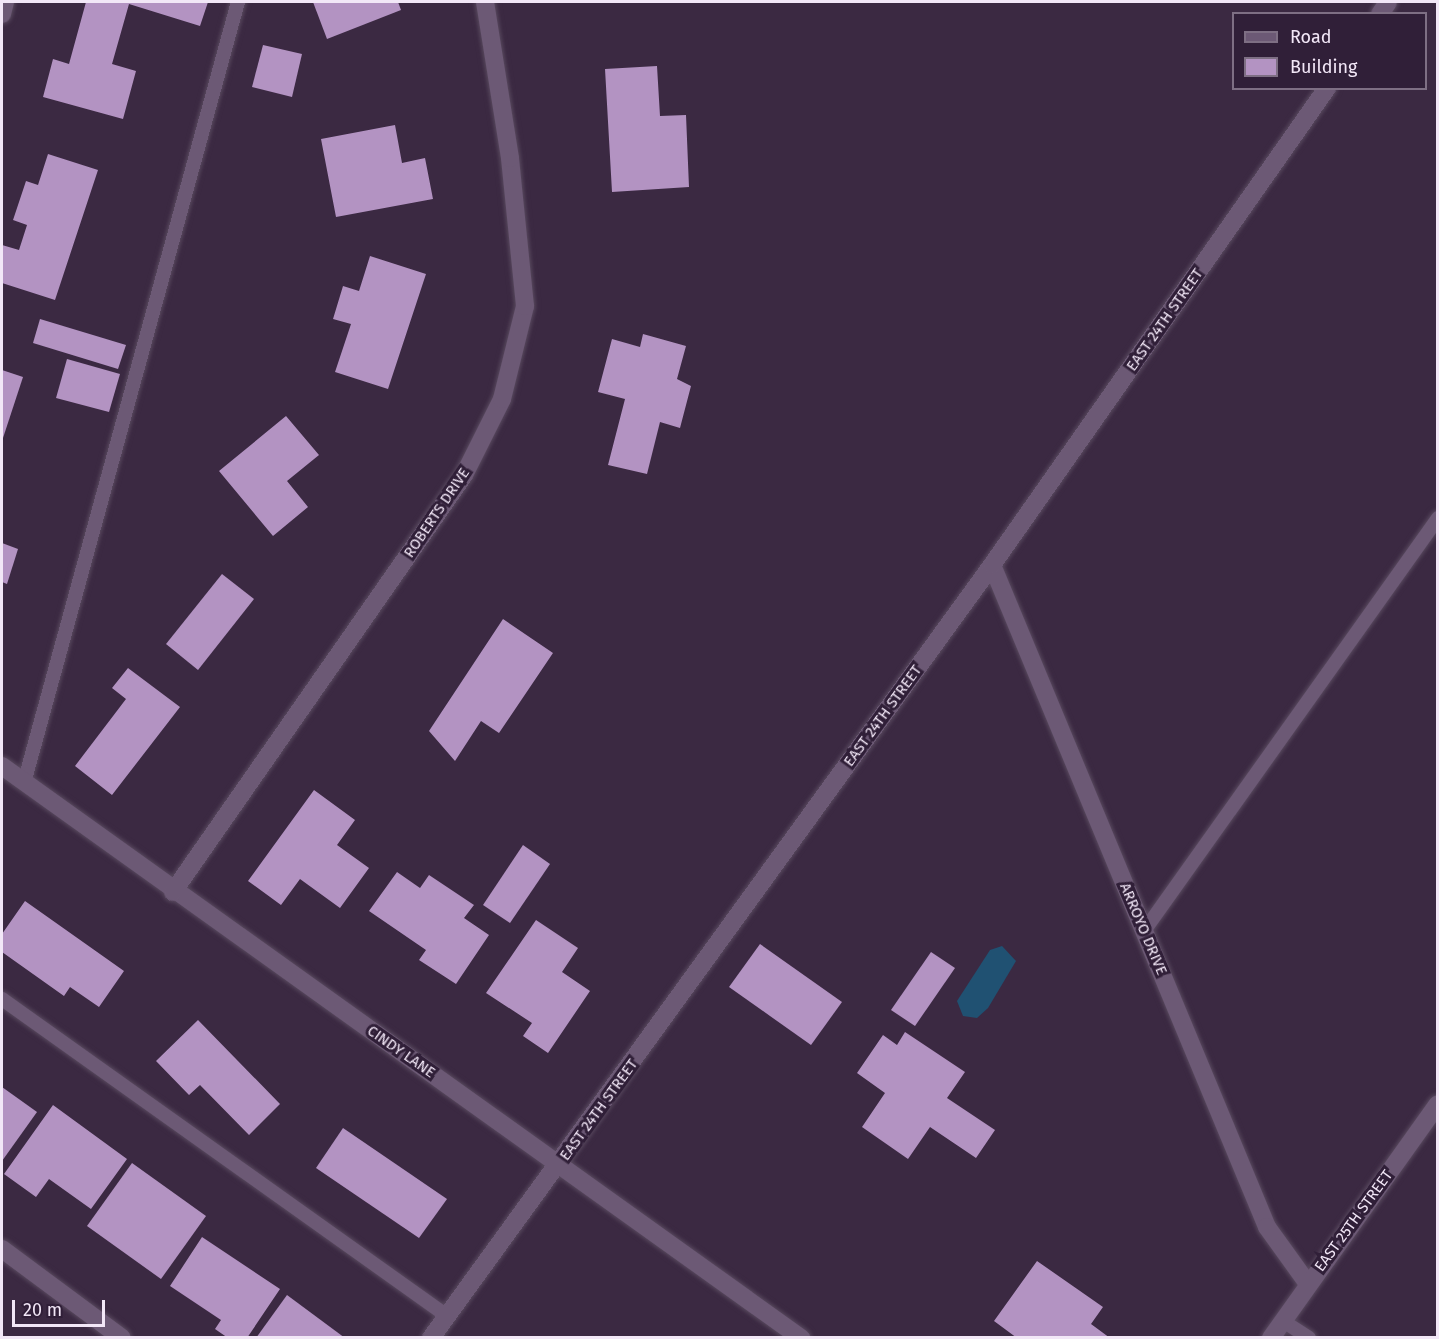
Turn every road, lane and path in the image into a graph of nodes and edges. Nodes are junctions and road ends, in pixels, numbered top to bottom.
1 (5, 2) edge
2 (238, 2) edge
3 (485, 2) edge
4 (2, 14) edge
5 (1326, 90) edge
6 (1437, 518) edge
7 (992, 565) junction
8 (2, 766) edge
9 (24, 783) junction
10 (173, 892) junction
11 (1144, 930) junction
12 (2, 999) edge
13 (1434, 1115) edge
14 (561, 1163) junction
15 (2, 1249) edge
16 (1308, 1284) junction
17 (447, 1316) junction
18 (1283, 1321) junction
19 (122, 1338) edge
20 (431, 1338) edge
21 (801, 1338) edge
22 (1271, 1338) edge
23 (1309, 1338) edge

1 - 4 street
2 - 9 lane
3 - 10 street, ROBERTS DRIVE
5 - 7 street, EAST 24TH STREET
6 - 11 lane
7 - 11 street, ARROYO DRIVE
7 - 14 street, EAST 24TH STREET
8 - 9 street, CINDY LANE
9 - 10 street, CINDY LANE
10 - 14 street, CINDY LANE
11 - 16 street, ARROYO DRIVE
12 - 17 lane
13 - 16 street, EAST 25TH STREET
14 - 17 street, EAST 24TH STREET
14 - 21 street, CINDY LANE
15 - 19 street
16 - 18 street, EAST 25TH STREET
17 - 20 street, EAST 24TH STREET
18 - 22 street, EAST 25TH STREET
18 - 23 lane

